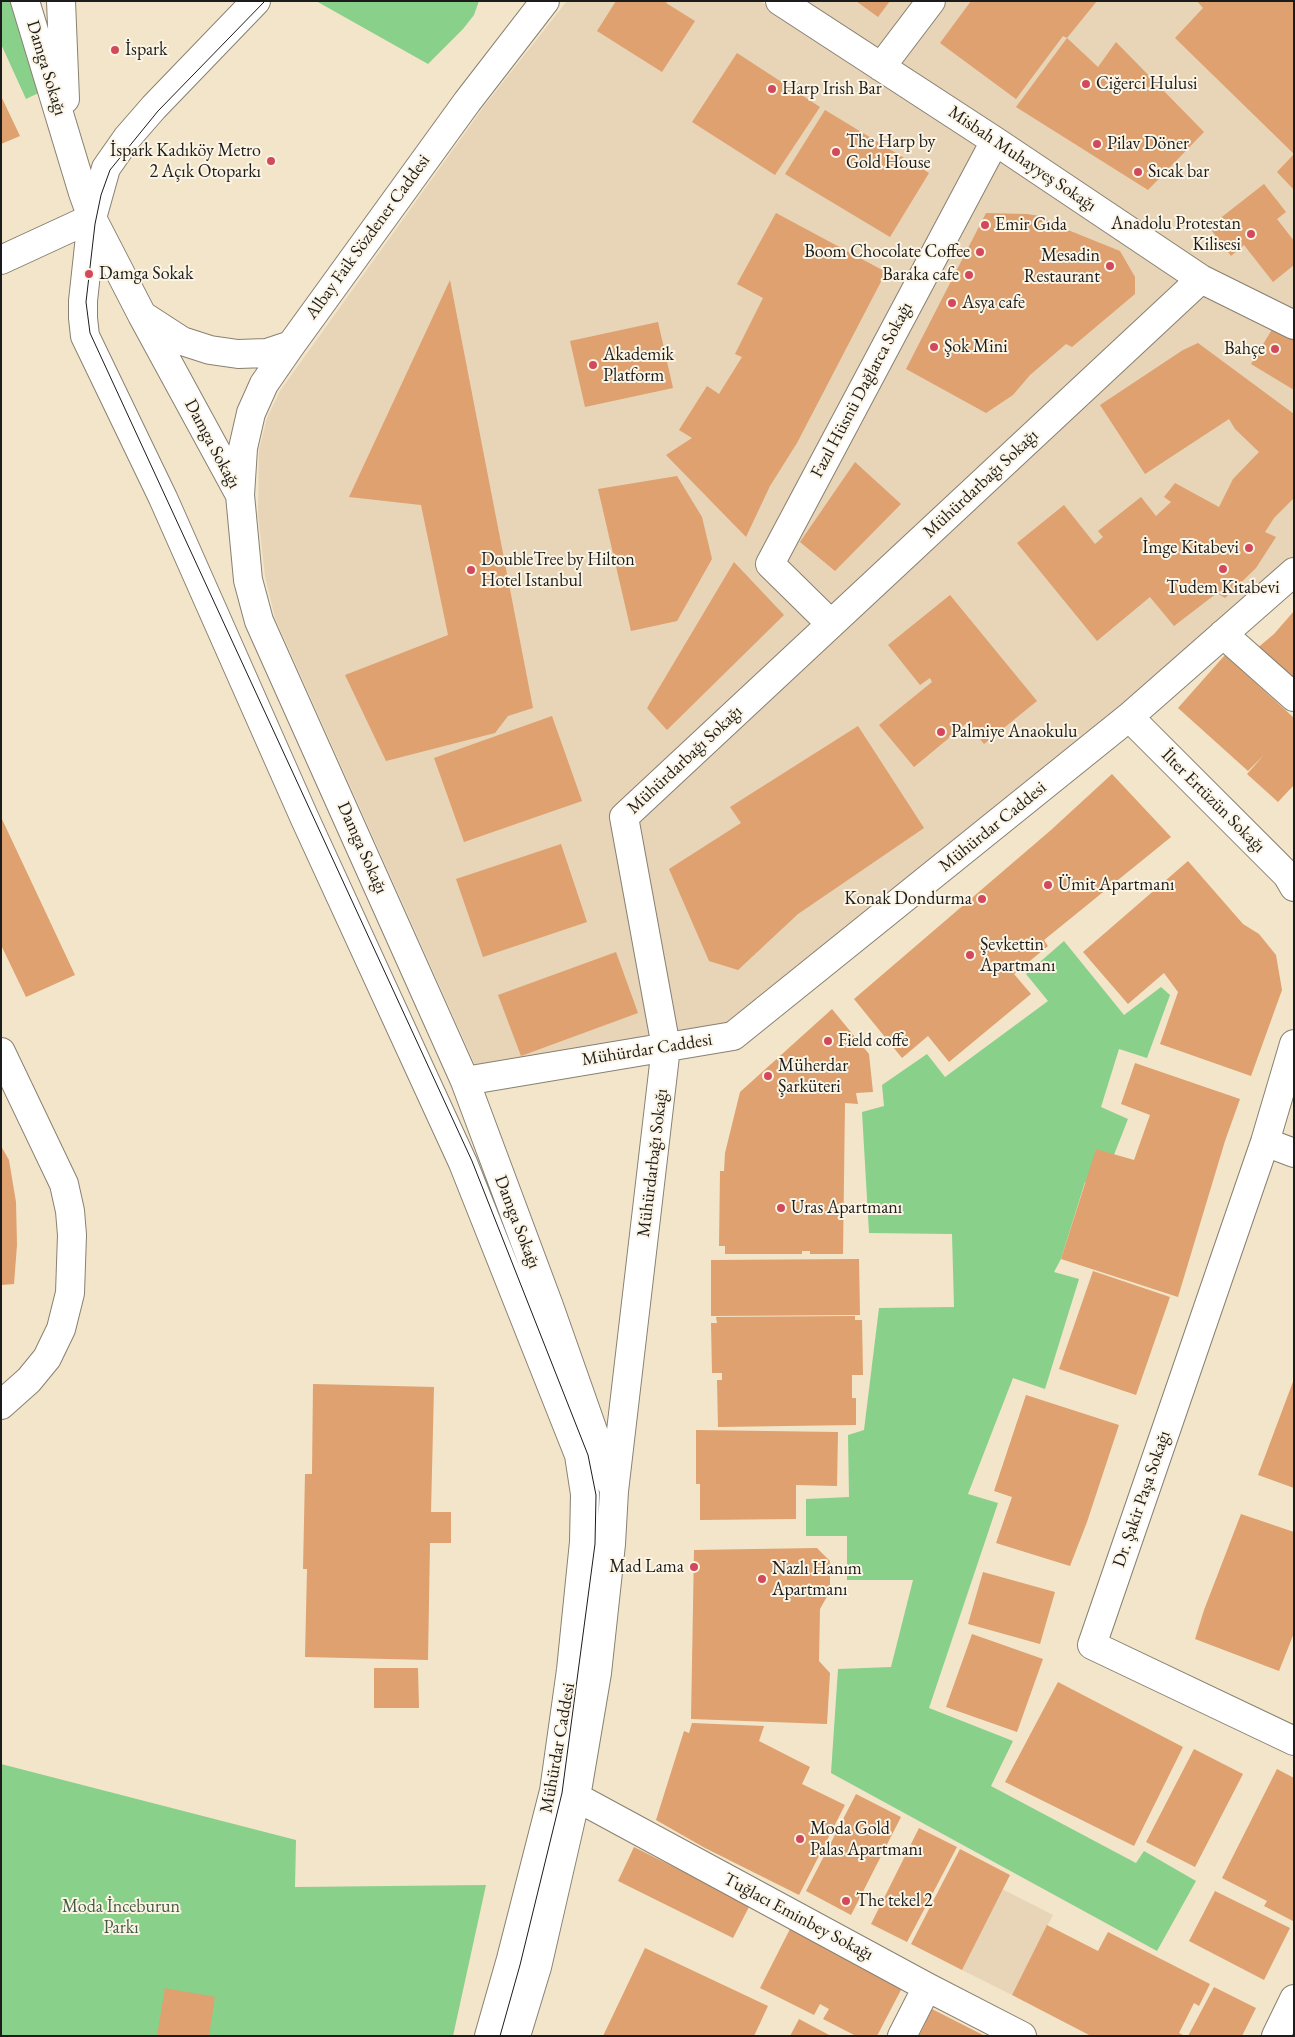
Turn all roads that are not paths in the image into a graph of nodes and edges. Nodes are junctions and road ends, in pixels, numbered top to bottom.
1 (25, 1) edge
2 (256, 1) edge
3 (521, 1) edge
4 (545, 1) edge
5 (780, 1) edge
6 (931, 1) edge
7 (63, 7) edge
8 (511, 45) junction
9 (882, 67) junction
10 (67, 135) junction
11 (995, 141) junction
12 (92, 218) junction
13 (1, 260) edge
14 (1201, 279) junction
15 (142, 314) junction
16 (1294, 325) edge
17 (291, 345) junction
18 (240, 495) junction
19 (1294, 572) edge
20 (832, 624) junction
21 (1223, 634) junction
22 (1294, 697) edge
23 (1130, 718) junction
24 (1294, 887) edge
25 (1294, 1044) edge
26 (666, 1047) junction
27 (1, 1052) edge
28 (465, 1081) junction
29 (1265, 1142) junction
30 (1294, 1153) edge
31 (1, 1405) edge
32 (578, 1455) joint
33 (614, 1491) junction
34 (1294, 1741) edge
35 (576, 1797) junction
36 (927, 1987) junction
37 (1294, 2000) edge
38 (489, 2036) edge
39 (516, 2036) edge
40 (902, 2036) edge
41 (1022, 2036) edge
42 (1276, 2036) edge

1 - 10 street, Damga Sokağı
2 - 12 street
3 - 8 street
4 - 8 street, Albay Faik Sözdener Caddesi
5 - 9 street, Misbah Muhayyeş Sokağı
6 - 9 street
7 - 10 street, Damga Sokağı
8 - 17 street, Albay Faik Sözdener Caddesi
9 - 11 street, Misbah Muhayyeş Sokağı
10 - 12 street, Damga Sokağı
11 - 14 street, Misbah Muhayyeş Sokağı
11 - 20 street, Fazıl Hüsnü Dağlarca Sokağı
12 - 13 street
12 - 15 street, Damga Sokağı
12 - 32 street, Damga Sokağı
14 - 16 street, Misbah Muhayyeş Sokağı
14 - 20 street, Mühürdarbağı Sokağı
15 - 17 street
15 - 18 street, Damga Sokağı
17 - 18 street, Albay Faik Sözdener Caddesi
18 - 28 street, Damga Sokağı
19 - 21 street, Mühürdar Caddesi
20 - 26 street, Mühürdarbağı Sokağı
21 - 22 street
21 - 23 street, Mühürdar Caddesi
23 - 24 street, İlter Ertüzün Sokağı
23 - 26 street, Mühürdar Caddesi
25 - 29 street
26 - 28 street, Mühürdar Caddesi
26 - 33 street, Mühürdarbağı Sokağı
27 - 31 street
28 - 33 street, Damga Sokağı
29 - 30 street
29 - 34 street, Dr. Şakir Paşa Sokağı
32 - 38 street, Mühürdar Caddesi
33 - 35 street, Mühürdar Caddesi
35 - 36 street, Tuğlacı Eminbey Sokağı
35 - 39 street, Mühürdar Caddesi
36 - 40 street
36 - 41 street, Tuğlacı Eminbey Sokağı
37 - 42 street

